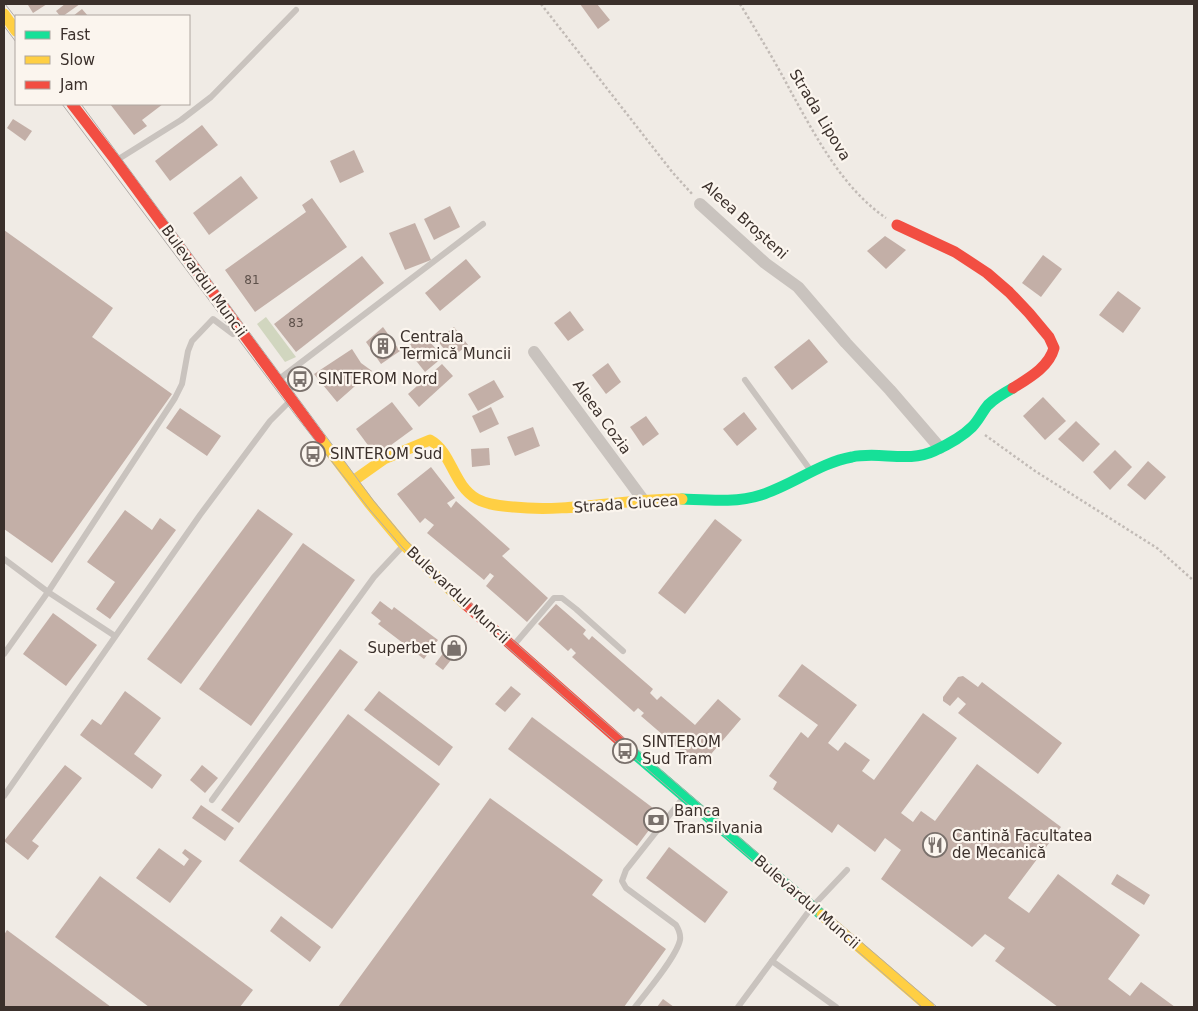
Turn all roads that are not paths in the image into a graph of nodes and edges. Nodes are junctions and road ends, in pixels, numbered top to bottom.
1 (296, 10) dead end
2 (4, 14) edge
3 (15, 30) edge
4 (73, 105) edge
5 (116, 161) junction
6 (700, 204) road end
7 (482, 224) dead end
8 (897, 225) road end
9 (243, 334) junction
10 (534, 352) dead end
11 (745, 380) dead end
12 (277, 381) junction
13 (294, 399) junction
14 (940, 448) junction
15 (812, 472) junction
16 (353, 481) junction
17 (644, 501) junction
18 (404, 545) junction
19 (4, 559) edge
20 (48, 592) junction
21 (115, 636) junction
22 (512, 647) junction
23 (622, 651) dead end
24 (4, 654) edge
25 (4, 796) edge
26 (684, 796) junction
27 (212, 800) dead end
28 (847, 870) dead end
29 (812, 907) junction
30 (772, 961) junction
31 (635, 1007) edge
32 (738, 1007) edge
33 (836, 1007) edge
34 (929, 1007) edge

1 - 5 lane
2 - 3 main road
4 - 5 main road, Bulevardul Muncii
5 - 9 main road, Bulevardul Muncii
6 - 14 street, Aleea Broșteni
7 - 12 lane
8 - 14 main road, Strada Ciucea
9 - 12 main road, Bulevardul Muncii
9 - 20 lane
10 - 17 street, Aleea Cozia
11 - 15 lane
12 - 13 main road, Bulevardul Muncii
13 - 16 main road, Bulevardul Muncii
13 - 21 lane
14 - 15 main road, Strada Ciucea
15 - 17 main road, Strada Ciucea
16 - 17 main road, Strada Ciucea
16 - 18 main road, Bulevardul Muncii
18 - 22 main road, Bulevardul Muncii
18 - 27 lane
19 - 20 lane
20 - 21 lane
20 - 24 lane
21 - 25 lane
22 - 23 lane
22 - 26 main road, Bulevardul Muncii
26 - 29 main road, Bulevardul Muncii
26 - 31 lane
28 - 29 lane
29 - 30 lane
29 - 34 main road, Bulevardul Muncii
30 - 32 lane
30 - 33 lane

